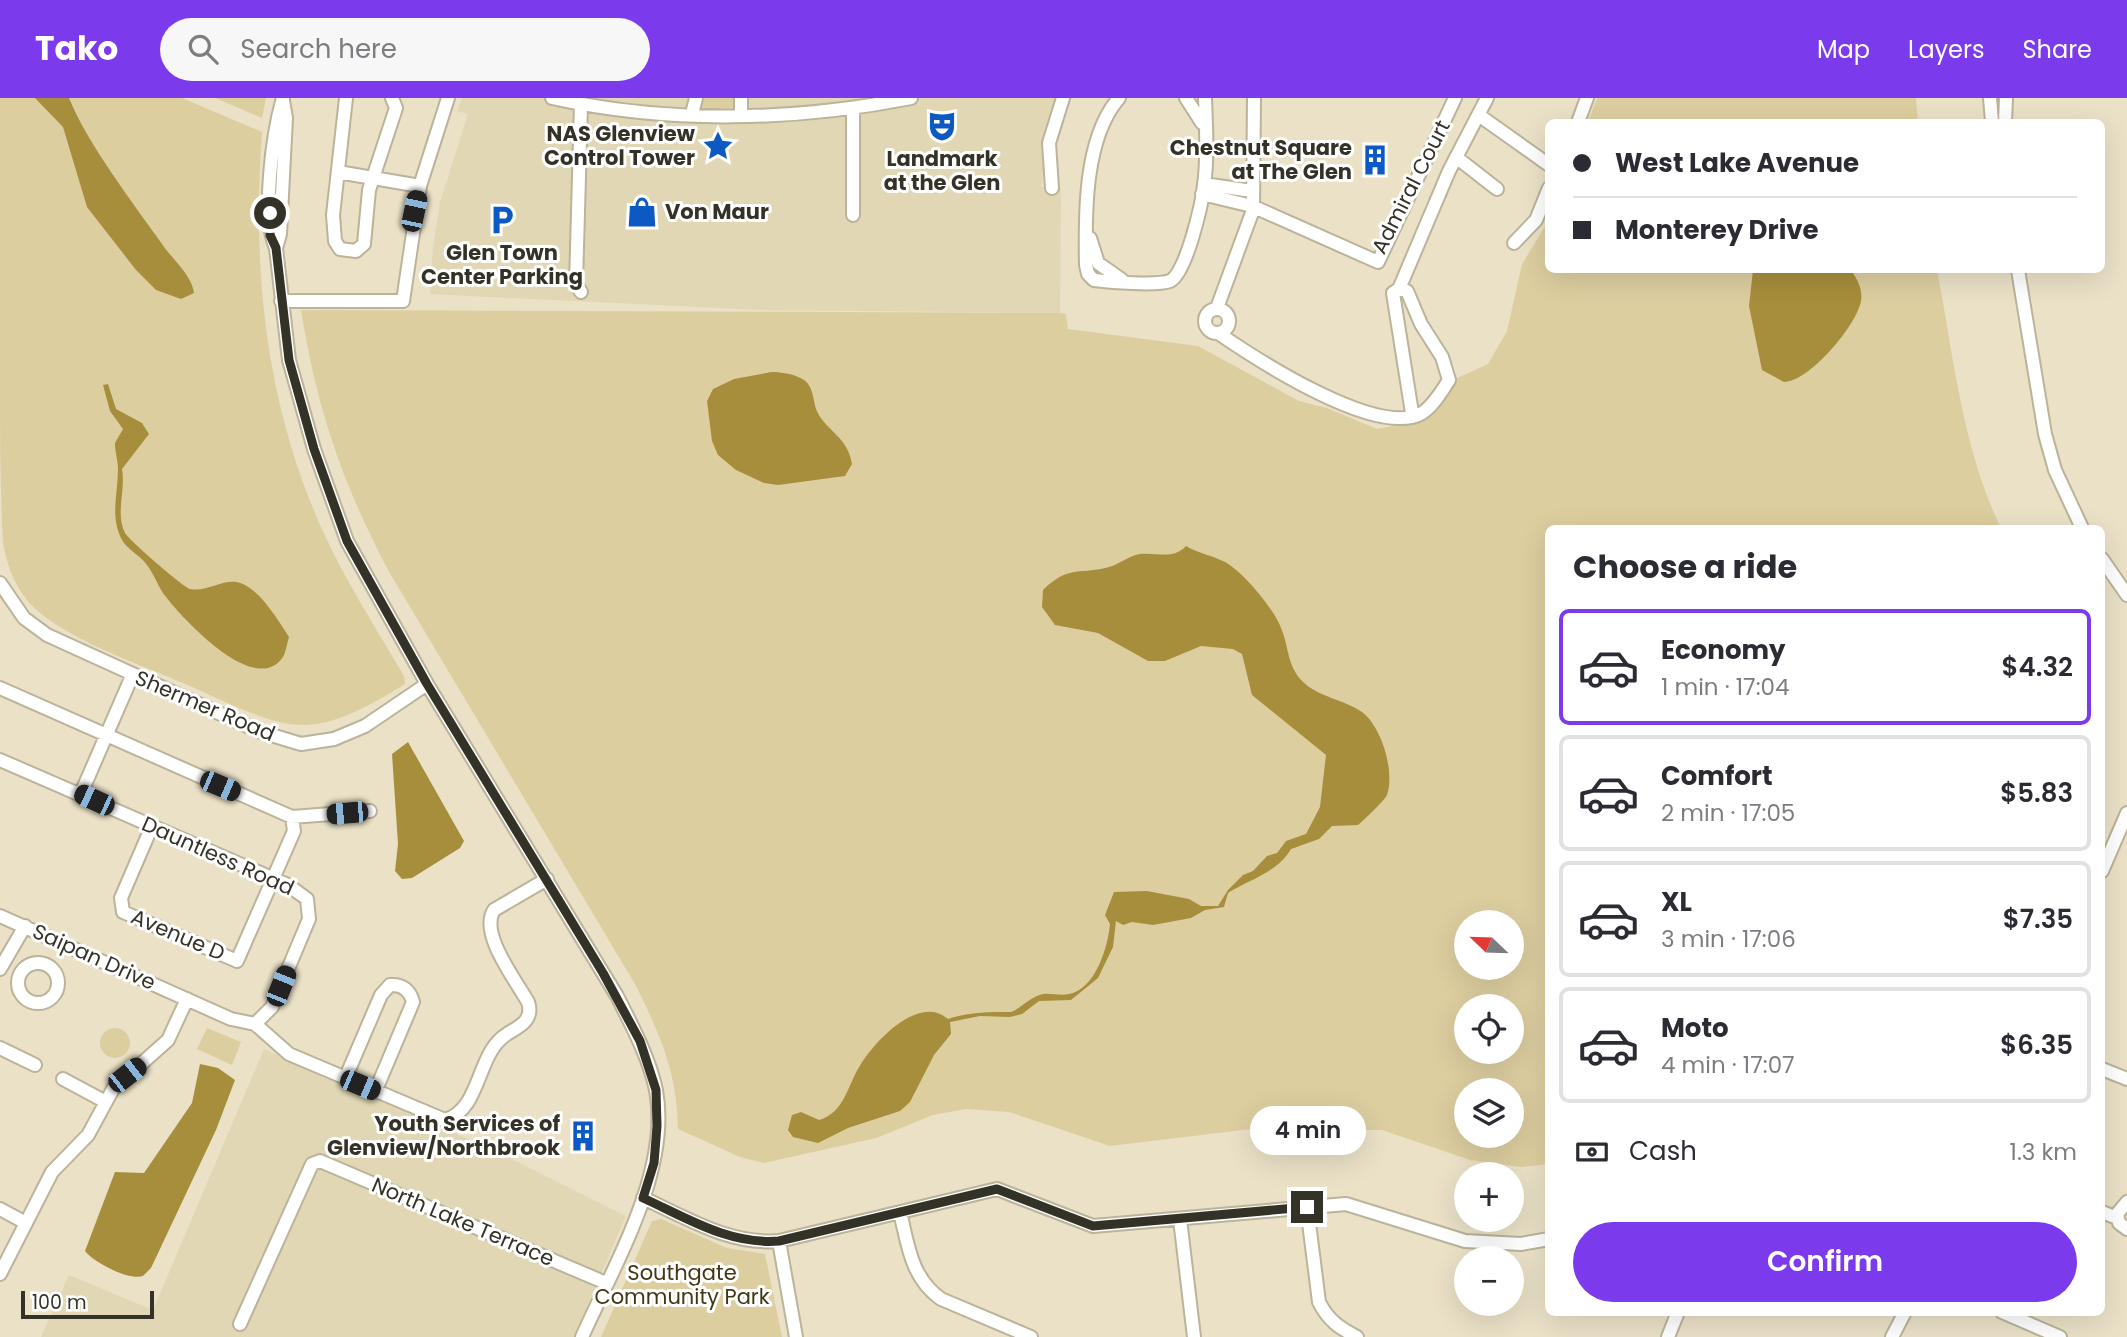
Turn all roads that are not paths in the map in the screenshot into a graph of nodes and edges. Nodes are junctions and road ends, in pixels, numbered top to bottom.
1 (346, 98) edge
2 (391, 98) edge
3 (448, 98) edge
4 (552, 98) edge
5 (696, 98) edge
6 (741, 98) edge
7 (911, 98) edge
8 (1063, 98) edge
9 (1119, 98) edge
10 (1186, 98) edge
11 (1205, 98) edge
12 (1254, 98) edge
13 (1455, 98) edge
14 (1487, 98) edge
15 (1587, 98) edge
16 (1990, 98) edge
17 (2007, 98) edge
18 (283, 99) edge
19 (581, 104) junction
20 (853, 110) junction
21 (692, 114) junction
22 (741, 115) junction
23 (1479, 116) junction
24 (1579, 119) edge
25 (1992, 119) edge
26 (2005, 119) edge
27 (1204, 131) junction
28 (1456, 157) junction
29 (1545, 162) edge
30 (338, 172) junction
31 (373, 177) junction
32 (419, 186) junction
33 (1052, 188) dead end
34 (1203, 189) junction
35 (1497, 189) dead end
36 (1252, 191) junction
37 (1545, 198) edge
38 (1252, 206) junction
39 (853, 215) dead end
40 (1514, 243) dead end
41 (2018, 273) edge
42 (1399, 289) junction
43 (581, 292) dead end
44 (281, 301) junction
45 (1410, 417) junction
46 (2081, 525) edge
47 (2105, 563) edge
48 (0, 583) edge
49 (2127, 595) edge
50 (132, 676) junction
51 (427, 684) junction
52 (0, 688) edge
53 (105, 737) junction
54 (0, 760) edge
55 (78, 793) junction
56 (370, 811) dead end
57 (2127, 813) edge
58 (292, 817) junction
59 (152, 826) junction
60 (2105, 864) edge
61 (547, 878) junction
62 (273, 879) junction
63 (0, 916) edge
64 (25, 926) junction
65 (1, 967) edge
66 (21, 973) dead end
67 (187, 999) junction
68 (255, 1024) junction
69 (0, 1048) edge
70 (35, 1065) dead end
71 (2105, 1070) edge
72 (62, 1079) dead end
73 (345, 1079) junction
74 (2127, 1079) edge
75 (375, 1092) junction
76 (104, 1101) junction
77 (643, 1198) junction
78 (2127, 1202) edge
79 (1307, 1207) junction
80 (0, 1209) edge
81 (900, 1212) junction
82 (2105, 1213) edge
83 (2117, 1218) junction
84 (1180, 1219) junction
85 (26, 1223) junction
86 (2127, 1229) edge
87 (1545, 1239) edge
88 (779, 1241) junction
89 (0, 1274) edge
90 (606, 1283) junction
91 (1676, 1316) edge
92 (1903, 1316) edge
93 (2011, 1316) edge
94 (240, 1324) dead end
95 (582, 1337) edge
96 (796, 1337) edge
97 (1031, 1337) edge
98 (1194, 1337) edge
99 (1357, 1337) edge
100 (1668, 1337) edge
101 (1892, 1337) edge
102 (2060, 1337) edge

1 - 30 street
2 - 31 street
3 - 32 street
4 - 19 street
5 - 21 street
6 - 22 street
7 - 20 street
8 - 33 street
9 - 34 street
10 - 27 street
11 - 27 street
12 - 36 street
13 - 38 street, Admiral Court
14 - 23 street
15 - 24 street
16 - 25 street
17 - 26 street
18 - 44 street
19 - 21 street
19 - 43 street
20 - 22 street
20 - 39 street
21 - 22 street
23 - 28 street
23 - 29 street
27 - 34 street
28 - 35 street
28 - 42 street
30 - 31 street
30 - 31 street
31 - 32 street
32 - 44 street
34 - 36 street
34 - 38 street, Admiral Court
36 - 38 street
37 - 40 street
38 - 45 street
41 - 46 street
42 - 45 street
42 - 45 street
44 - 51 street
47 - 49 street
48 - 50 street, Shermer Road
50 - 51 street, Shermer Road
50 - 53 street
51 - 61 street
52 - 53 street
53 - 55 street
53 - 58 street
54 - 55 street, Dauntless Road
55 - 59 street, Dauntless Road
56 - 58 street
57 - 60 street
58 - 62 street
59 - 62 street, Dauntless Road
59 - 62 street, Avenue D
61 - 75 street
61 - 77 street
62 - 68 street, Dauntless Road
63 - 64 street, Saipan Drive
64 - 65 street
64 - 67 street, Saipan Drive
65 - 66 street
67 - 68 street, Saipan Drive
67 - 76 street
68 - 73 street
69 - 70 street
71 - 74 street
72 - 76 street
73 - 75 street
73 - 75 street
76 - 85 street
77 - 88 street
77 - 90 street
78 - 83 street
79 - 84 street
79 - 87 street
79 - 99 street
80 - 85 street
81 - 84 street
81 - 88 street
81 - 97 street
82 - 83 street
83 - 86 street
84 - 98 street
85 - 89 street
88 - 96 street
90 - 94 street, North Lake Terrace
90 - 95 street
91 - 100 street
92 - 101 street
93 - 102 street

